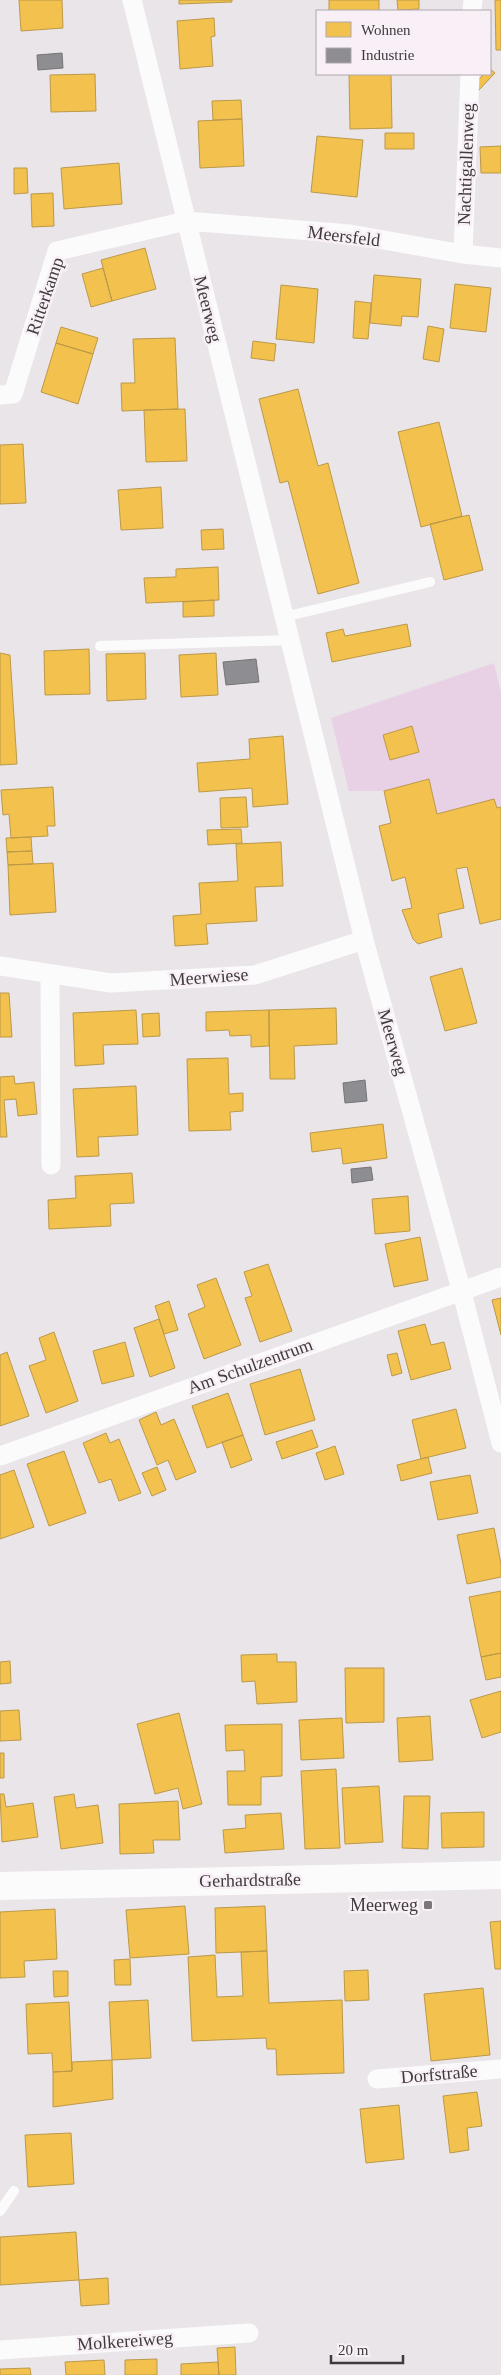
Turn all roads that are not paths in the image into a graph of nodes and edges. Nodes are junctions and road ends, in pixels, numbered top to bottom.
1 (132, 0) edge
2 (470, 75) edge
3 (186, 221) junction
4 (463, 254) junction
5 (501, 258) edge
6 (0, 395) edge
7 (430, 582) dead end
8 (284, 617) junction
9 (290, 640) junction
10 (100, 646) dead end
11 (364, 940) junction
12 (0, 966) edge
13 (50, 975) junction
14 (51, 1165) dead end
15 (501, 1277) edge
16 (461, 1289) junction
17 (501, 1444) edge
18 (0, 1456) edge
19 (501, 1875) edge
20 (0, 1886) edge
21 (501, 2069) edge
22 (377, 2080) dead end
23 (14, 2191) dead end
24 (0, 2211) edge
25 (249, 2333) dead end
26 (0, 2350) edge

1 - 3 street, Meerweg
2 - 4 street, Nachtigallenweg
3 - 4 street, Meersfeld
3 - 6 street, Ritterkamp
3 - 8 street, Meerweg
4 - 5 street, Meersfeld
7 - 8 lane
8 - 9 street, Meerweg
9 - 10 lane
9 - 11 street, Meerweg
11 - 13 street, Meerwiese
11 - 16 street, Meerweg
12 - 13 street, Meerwiese
13 - 14 street
15 - 16 street, Am Schulzentrum
16 - 17 street, Meerweg
16 - 18 street, Am Schulzentrum
19 - 20 main road, Gerhardstraße
21 - 22 street, Dorfstraße
23 - 24 lane
25 - 26 street, Molkereiweg

